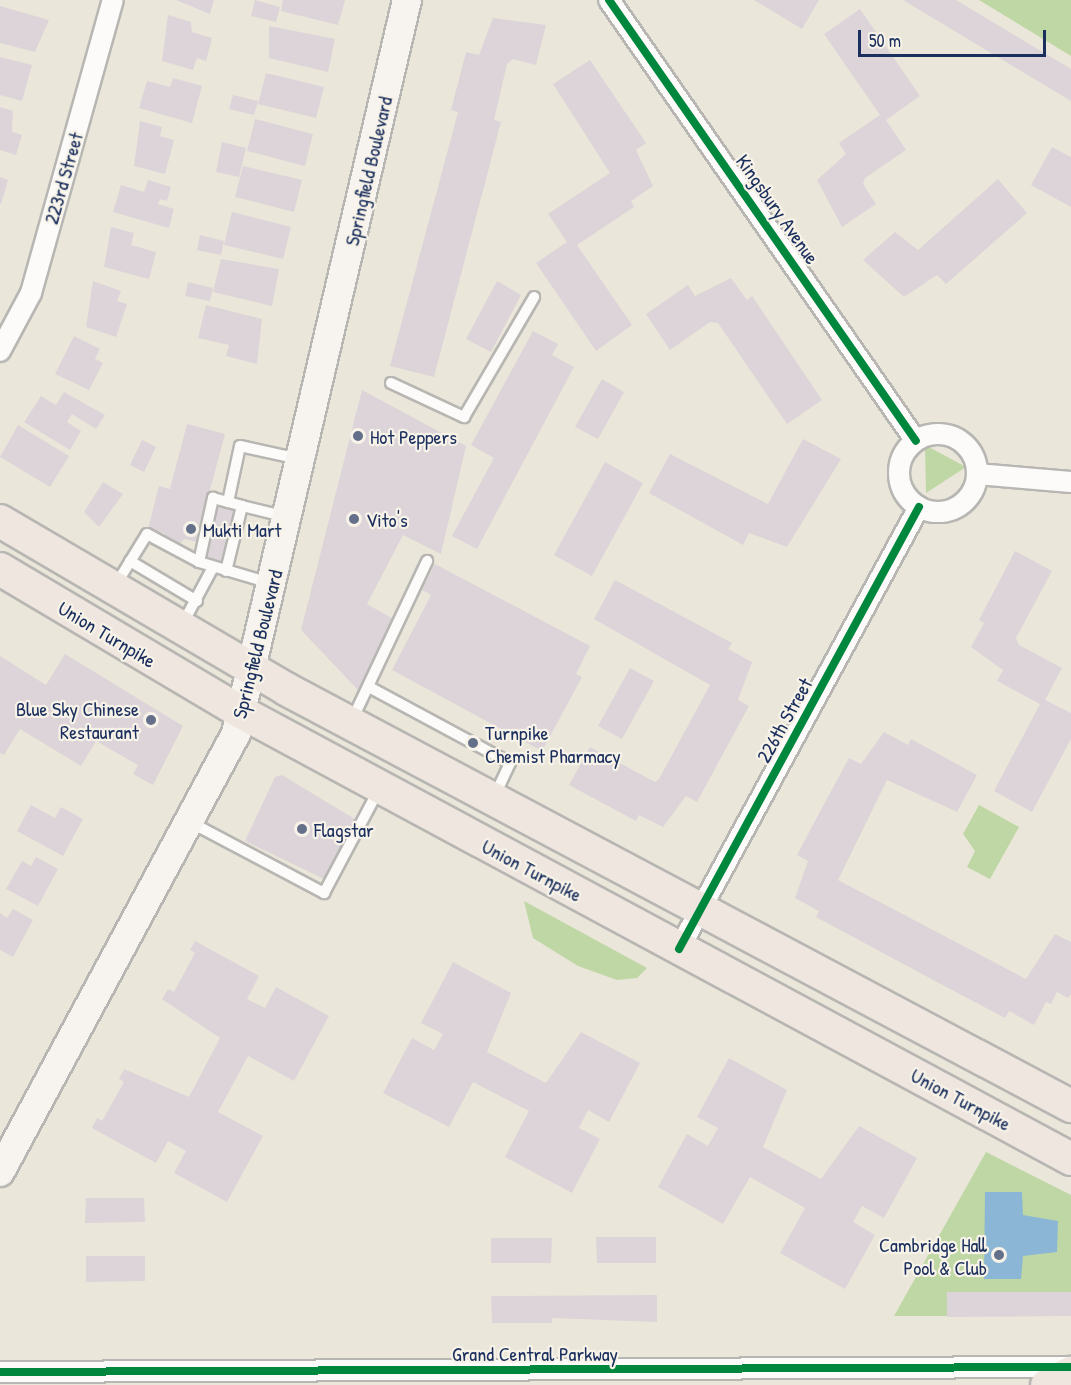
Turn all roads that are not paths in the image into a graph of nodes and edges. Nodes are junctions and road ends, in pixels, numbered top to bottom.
1 (113, 0) edge
2 (407, 0) edge
3 (609, 0) edge
4 (534, 297) dead end
5 (0, 351) edge
6 (391, 383) dead end
7 (916, 441) junction
8 (302, 460) junction
9 (977, 474) junction
10 (1071, 482) edge
11 (228, 502) junction
12 (242, 506) junction
13 (919, 507) junction
14 (288, 517) junction
15 (0, 521) edge
16 (130, 561) junction
17 (427, 561) dead end
18 (199, 562) junction
19 (0, 569) edge
20 (212, 569) junction
21 (226, 571) junction
22 (272, 584) junction
23 (113, 589) junction
24 (197, 601) junction
25 (180, 628) junction
26 (252, 670) junction
27 (369, 687) junction
28 (241, 712) junction
29 (350, 722) junction
30 (380, 788) junction
31 (494, 796) junction
32 (190, 822) junction
33 (700, 908) junction
34 (679, 949) junction
35 (1071, 1106) edge
36 (1071, 1159) edge
37 (0, 1172) edge
38 (1071, 1367) edge
39 (0, 1372) edge
40 (1071, 1373) edge
41 (1047, 1385) edge

1 - 5 street, 223rd Street
2 - 8 main road, Springfield Boulevard
3 - 7 street, Kingsbury Avenue
4 - 6 lane
7 - 9 street
7 - 13 street
8 - 11 lane
8 - 14 main road, Springfield Boulevard
9 - 10 street
9 - 13 street
11 - 12 lane
11 - 18 lane
12 - 14 lane
12 - 21 lane
13 - 33 street, 226th Street
14 - 22 main road, Springfield Boulevard
15 - 23 main road
16 - 18 lane
16 - 23 lane
16 - 24 lane
17 - 27 lane
18 - 20 lane
19 - 28 main road, Union Turnpike
20 - 21 lane
20 - 24 lane
21 - 22 lane
22 - 26 main road, Springfield Boulevard
23 - 25 main road
24 - 25 lane
25 - 26 main road
26 - 28 main road, Springfield Boulevard
26 - 29 main road
27 - 29 lane
27 - 31 lane
28 - 30 main road, Union Turnpike
28 - 32 main road, Springfield Boulevard
29 - 31 main road
30 - 32 lane
30 - 34 main road, Union Turnpike
31 - 33 main road
32 - 37 main road, Springfield Boulevard
33 - 34 street, 226th Street
33 - 35 main road
34 - 36 main road, Union Turnpike
38 - 39 street, Grand Central Parkway
40 - 41 highway

